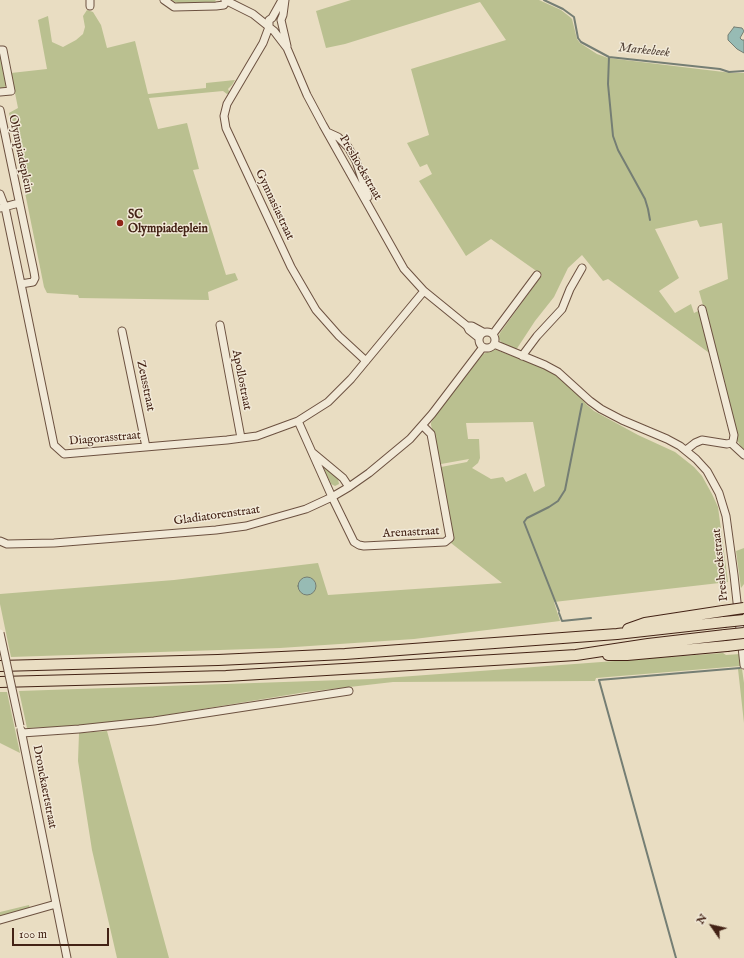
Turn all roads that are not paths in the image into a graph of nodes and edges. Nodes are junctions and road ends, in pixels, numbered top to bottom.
1 (164, 0) edge
2 (226, 0) edge
3 (284, 0) edge
4 (253, 14) junction
5 (271, 18) junction
6 (281, 23) junction
7 (271, 29) junction
8 (287, 48) junction
9 (0, 50) edge
10 (0, 92) edge
11 (0, 110) edge
12 (326, 132) junction
13 (0, 194) edge
14 (19, 203) junction
15 (2, 207) edge
16 (374, 214) junction
17 (582, 268) dead end
18 (537, 275) dead end
19 (21, 284) junction
20 (424, 292) junction
21 (702, 309) dead end
22 (220, 325) dead end
23 (122, 331) dead end
24 (493, 334) junction
25 (481, 335) junction
26 (494, 344) junction
27 (483, 348) junction
28 (522, 356) junction
29 (366, 361) junction
30 (298, 421) junction
31 (422, 426) junction
32 (241, 438) junction
33 (731, 443) junction
34 (146, 446) junction
35 (686, 450) junction
36 (312, 451) junction
37 (744, 455) edge
38 (349, 487) junction
39 (332, 497) junction
40 (3, 542) edge
41 (0, 549) edge
42 (744, 608) edge
43 (744, 620) edge
44 (0, 632) edge
45 (744, 633) edge
46 (617, 634) junction
47 (744, 644) edge
48 (576, 655) junction
49 (744, 665) edge
50 (0, 666) edge
51 (0, 682) edge
52 (349, 691) dead end
53 (21, 729) junction
54 (56, 904) junction
55 (0, 920) edge
56 (67, 958) edge

1 - 2 street
2 - 4 street
3 - 5 street, Preshoekstraat
3 - 6 street, Preshoekstraat
4 - 5 street
4 - 7 street, Preshoekstraat
5 - 6 street
5 - 7 street
6 - 7 street
6 - 8 street, Preshoekstraat
7 - 8 street, Preshoekstraat
7 - 29 street, Gymnasiastraat
8 - 12 street, Preshoekstraat
9 - 10 street
11 - 14 street, Olympiadeplein
12 - 16 street, Preshoekstraat
12 - 16 street, Preshoekstraat
13 - 15 street
14 - 15 street, Olympiadeplein
14 - 19 street, Olympiadeplein
15 - 19 street
16 - 20 street, Preshoekstraat
17 - 28 street
18 - 24 street
19 - 34 street, Diagorasstraat
20 - 25 street, Preshoekstraat
20 - 29 street, Diagorasstraat
21 - 33 street
22 - 32 street, Apollostraat
23 - 34 street, Zeusstraat
24 - 25 street
24 - 26 street
25 - 27 street
26 - 27 street
26 - 28 street, Preshoekstraat
27 - 31 street, Gladiatorenstraat
28 - 35 street, Preshoekstraat
29 - 30 street, Diagorasstraat
30 - 32 street, Diagorasstraat
30 - 36 street
31 - 38 street, Gladiatorenstraat
31 - 39 street, Arenastraat
32 - 34 street, Diagorasstraat
33 - 35 street
33 - 37 street
35 - 49 street, Preshoekstraat
36 - 38 street
36 - 39 street
38 - 39 street, Gladiatorenstraat
39 - 40 street, Gladiatorenstraat
40 - 41 street, Gladiatorenstraat
42 - 46 highway, bridge
43 - 46 highway, bridge
44 - 53 street, Dronckaertstraat, bridge
45 - 48 highway, bridge
46 - 50 highway
47 - 48 highway, bridge
48 - 51 highway
52 - 53 street
53 - 54 street, Dronckaertstraat
54 - 55 street
54 - 56 street, Dronckaertstraat

